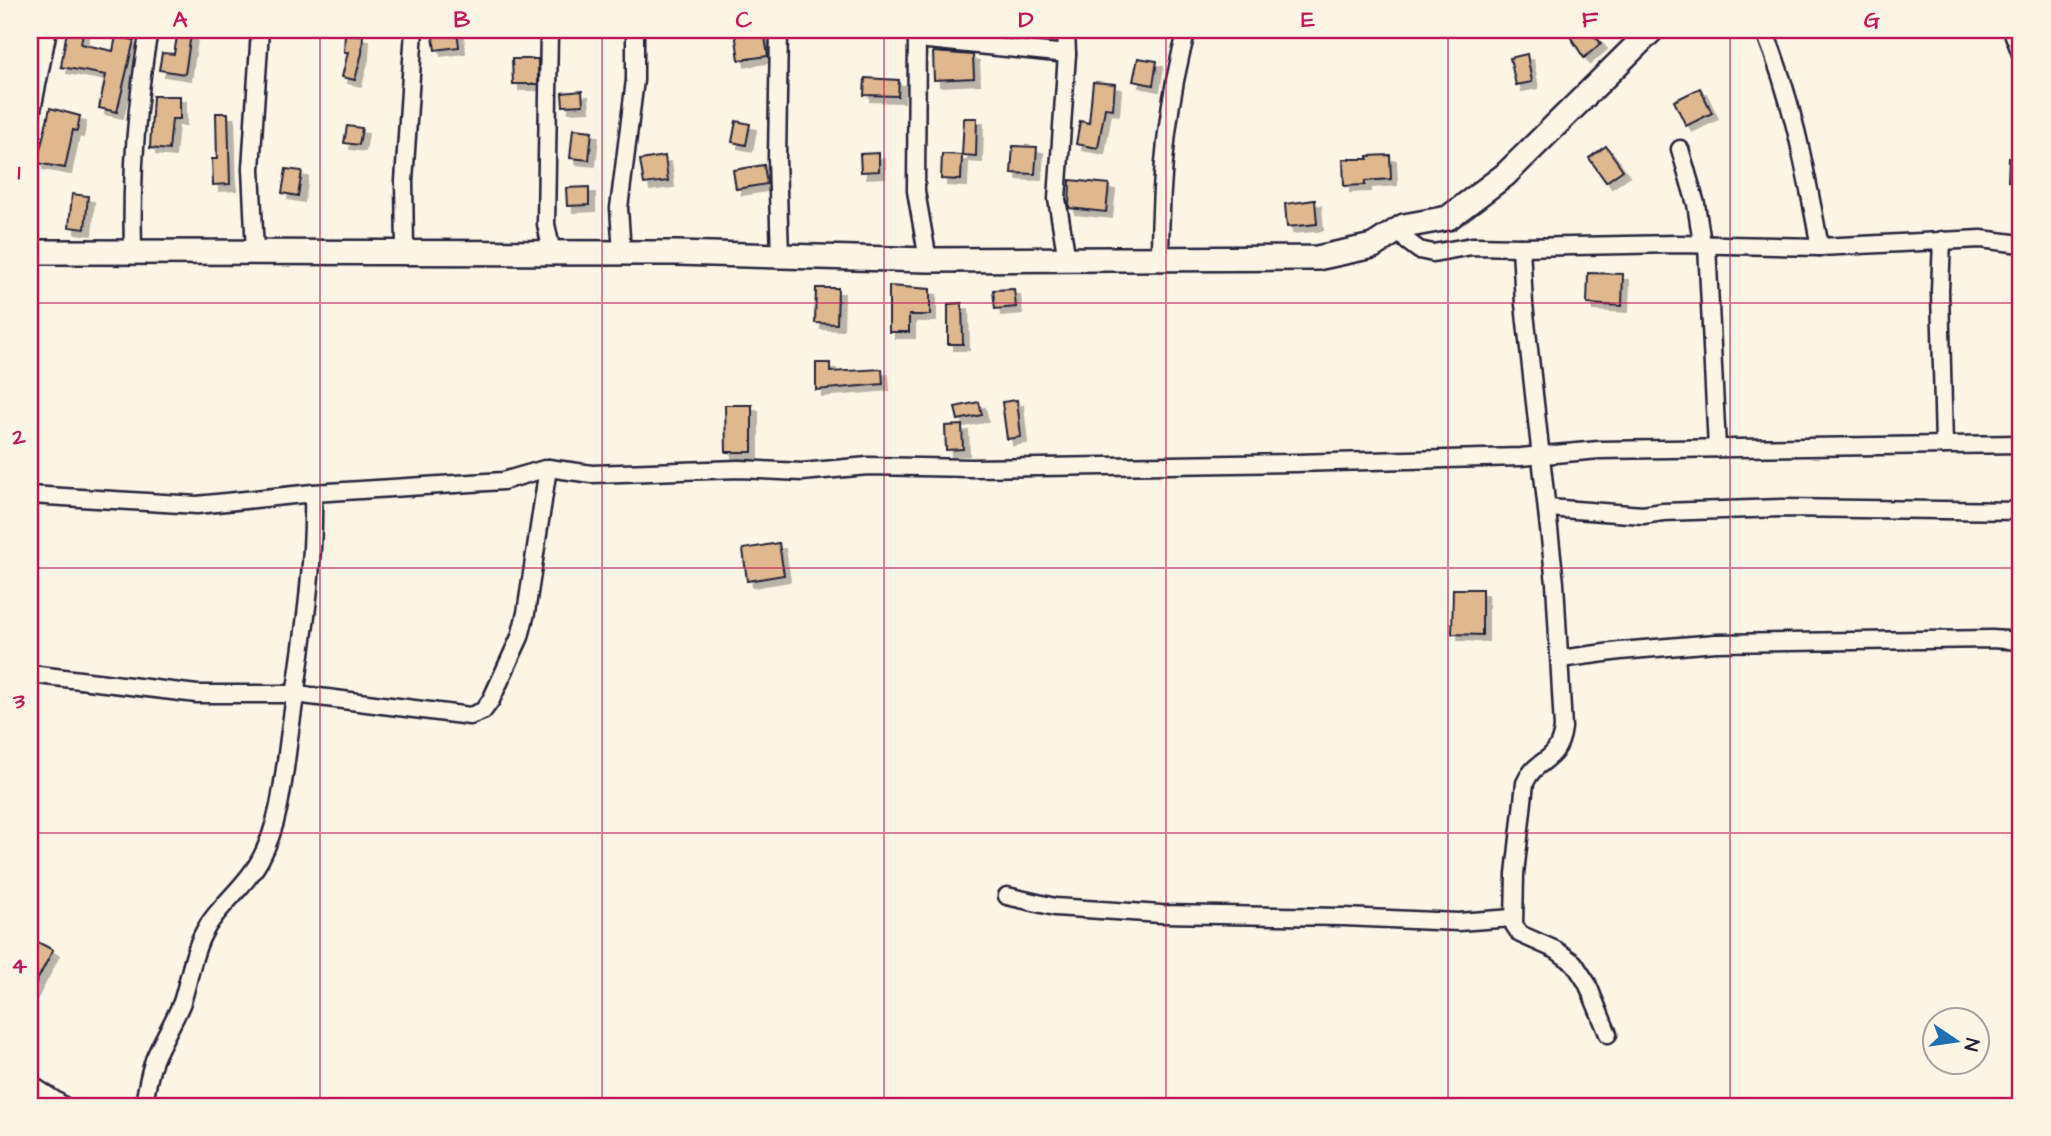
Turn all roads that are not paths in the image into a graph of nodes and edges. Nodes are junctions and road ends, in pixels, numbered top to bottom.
1 (48, 30) edge
2 (149, 30) edge
3 (260, 30) edge
4 (414, 30) edge
5 (549, 30) edge
6 (635, 30) edge
7 (779, 30) edge
8 (1066, 30) edge
9 (1187, 30) edge
10 (1652, 30) edge
11 (1764, 30) edge
12 (2012, 30) edge
13 (917, 35) edge
14 (1067, 54) junction
15 (2021, 54) edge
16 (30, 120) edge
17 (1680, 149) dead end
18 (1404, 226) junction
19 (1942, 240) junction
20 (2021, 244) edge
21 (1707, 245) junction
22 (1521, 247) junction
23 (1820, 247) junction
24 (405, 251) junction
25 (30, 252) edge
26 (133, 252) junction
27 (255, 252) junction
28 (552, 253) junction
29 (622, 253) junction
30 (780, 256) junction
31 (1160, 259) junction
32 (928, 260) junction
33 (1067, 260) junction
34 (2021, 444) edge
35 (1944, 445) junction
36 (1717, 448) junction
37 (1539, 456) junction
38 (548, 468) junction
39 (313, 493) junction
40 (30, 495) edge
41 (1548, 508) junction
42 (2021, 511) edge
43 (2021, 641) edge
44 (1560, 659) junction
45 (30, 674) edge
46 (295, 694) junction
47 (1007, 896) dead end
48 (1513, 918) junction
49 (1608, 1034) dead end
50 (30, 1084) edge
51 (64, 1106) edge
52 (145, 1106) edge

1 - 16 street
2 - 26 street
3 - 27 street
4 - 24 street
5 - 28 street
6 - 29 street
7 - 30 street
8 - 14 street
9 - 31 street
10 - 18 main road
11 - 23 street
12 - 15 street
13 - 14 street
13 - 32 street
14 - 33 street
17 - 21 street
18 - 22 street
18 - 31 main road
19 - 20 street
19 - 23 street
19 - 35 street
21 - 22 street
21 - 23 street
21 - 36 street
22 - 37 street
24 - 27 main road
24 - 28 main road
25 - 26 main road
26 - 27 main road
28 - 29 main road
29 - 30 main road
30 - 32 main road
31 - 33 main road
32 - 33 main road
34 - 35 street
35 - 36 street
36 - 37 street
37 - 38 street
37 - 41 street
38 - 39 street
38 - 46 street
39 - 40 street
39 - 46 street
41 - 42 street
41 - 44 street
43 - 44 street
44 - 48 street
45 - 46 street
46 - 52 street
47 - 48 street
48 - 49 street
50 - 51 street

